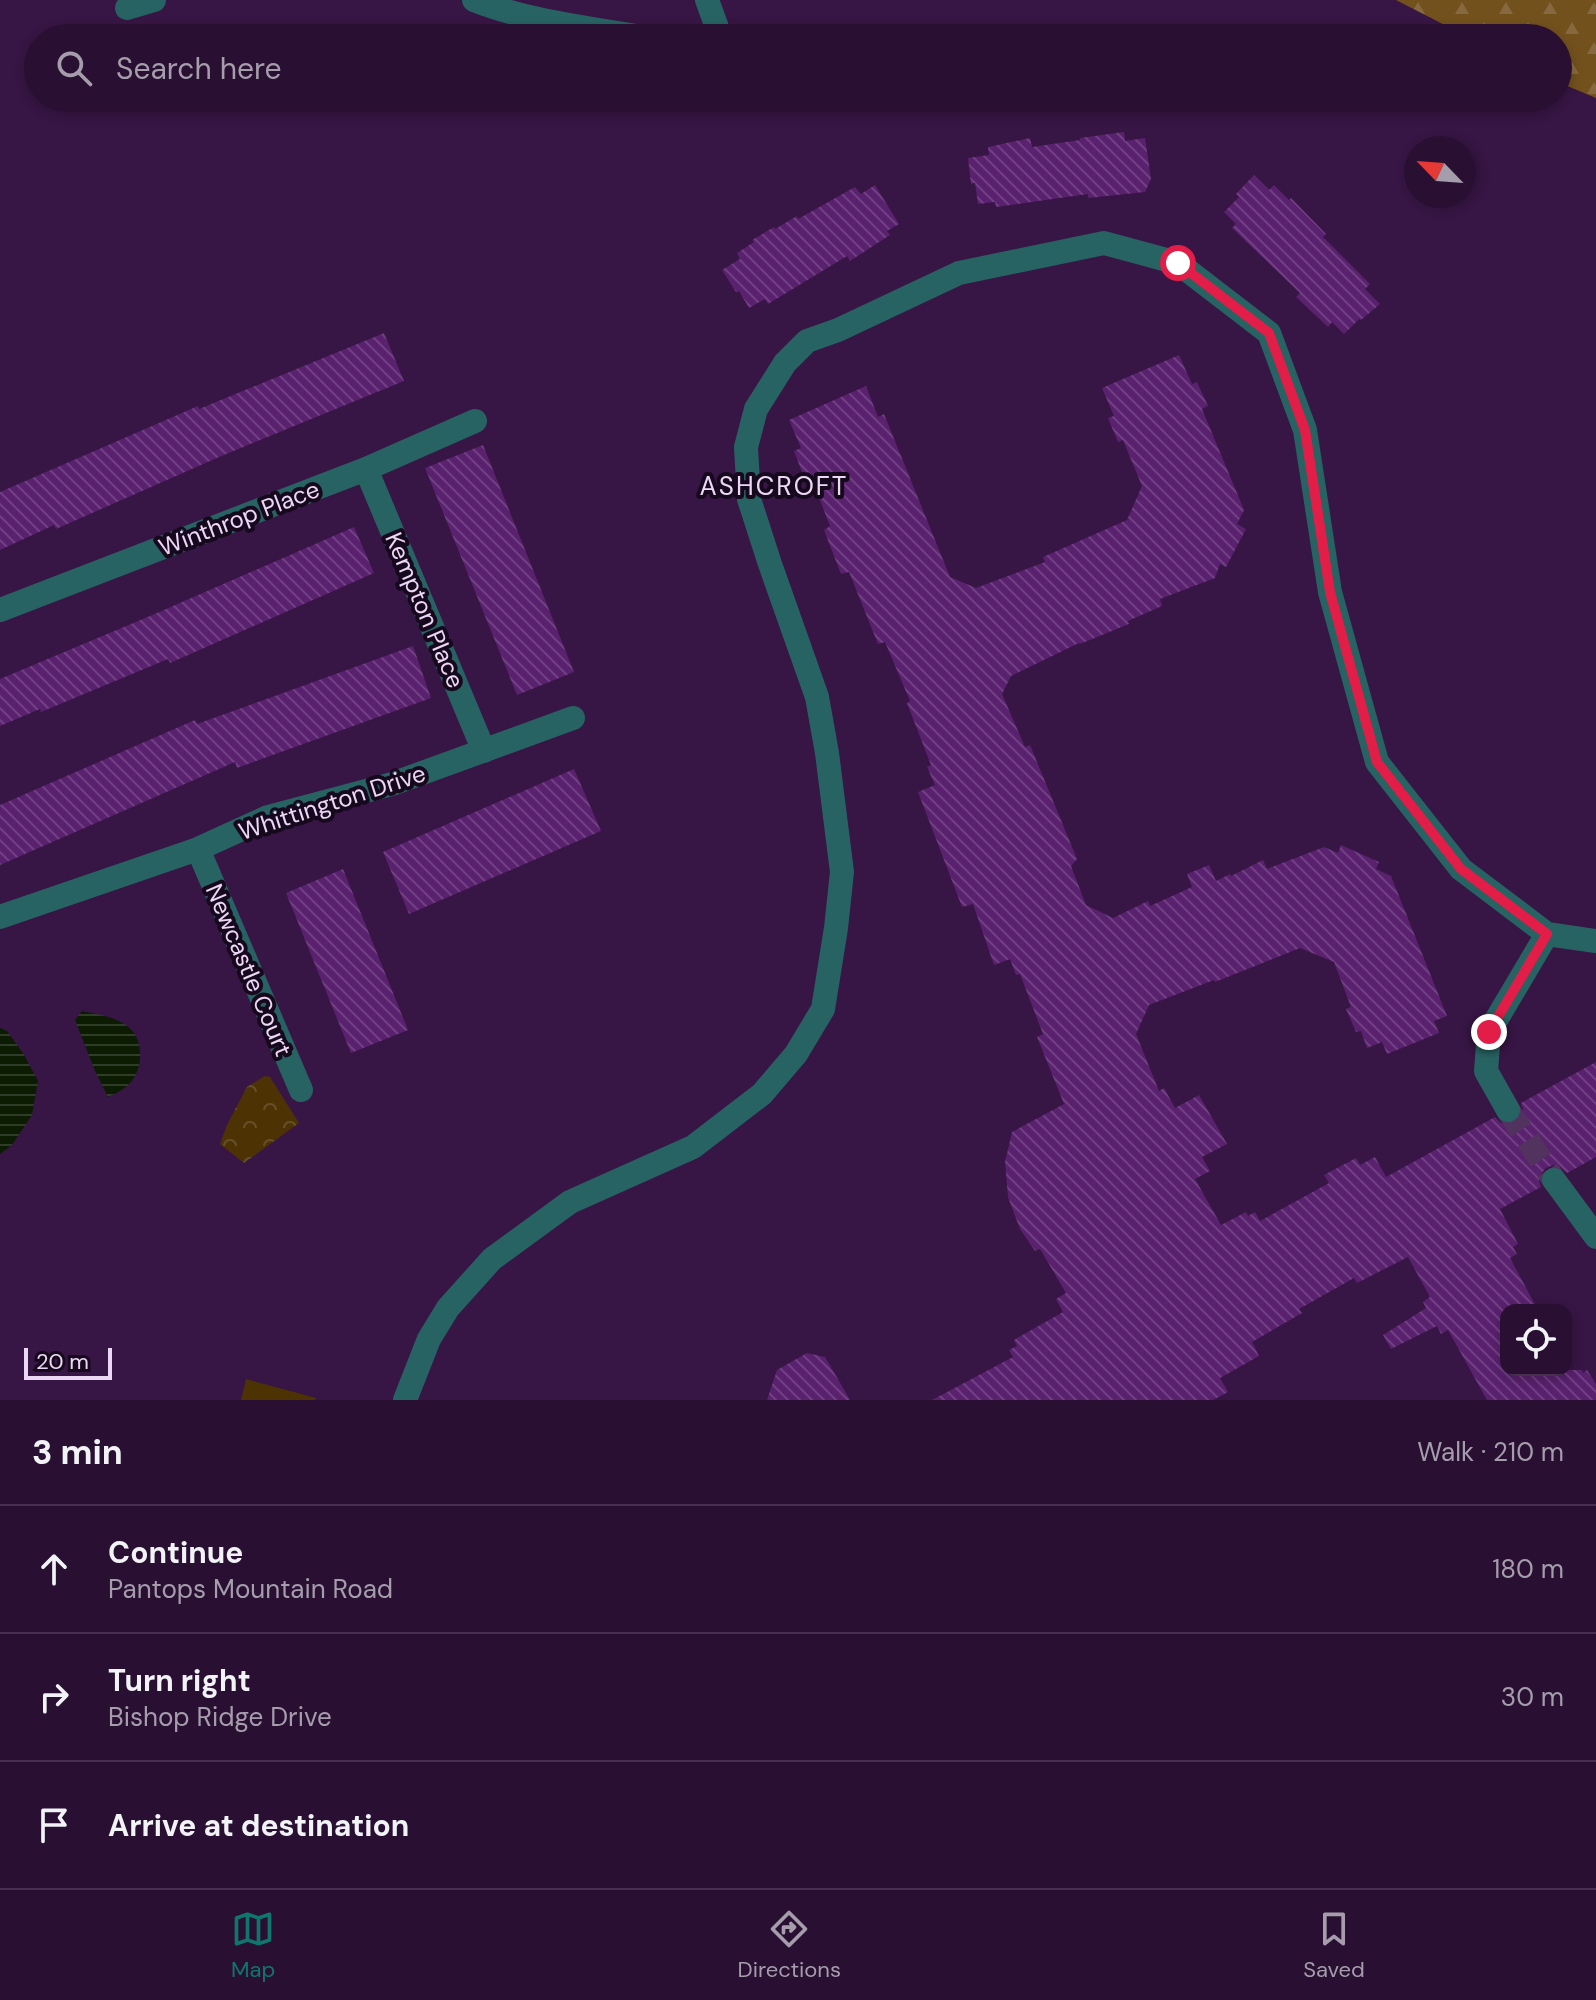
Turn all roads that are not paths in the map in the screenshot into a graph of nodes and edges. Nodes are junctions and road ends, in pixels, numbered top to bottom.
1 (154, 0) edge
2 (474, 0) edge
3 (707, 0) edge
4 (127, 8) dead end
5 (557, 24) edge
6 (716, 24) edge
7 (475, 421) dead end
8 (366, 469) junction
9 (0, 610) edge
10 (573, 718) dead end
11 (484, 751) junction
12 (198, 849) junction
13 (0, 917) edge
14 (1547, 934) junction
15 (1596, 941) edge
16 (301, 1090) dead end
17 (1508, 1110) tunnel mouth
18 (1554, 1180) tunnel mouth
19 (1596, 1237) edge
20 (405, 1400) edge

1 - 4 street
2 - 5 street
3 - 6 street
7 - 8 street, Winthrop Place
8 - 9 street, Winthrop Place
8 - 11 street, Kempton Place
10 - 11 street, Whittington Drive
11 - 12 street, Whittington Drive
12 - 13 street, Whittington Drive
12 - 16 street, Newcastle Court
14 - 15 street
14 - 17 street
14 - 20 street
18 - 19 street

